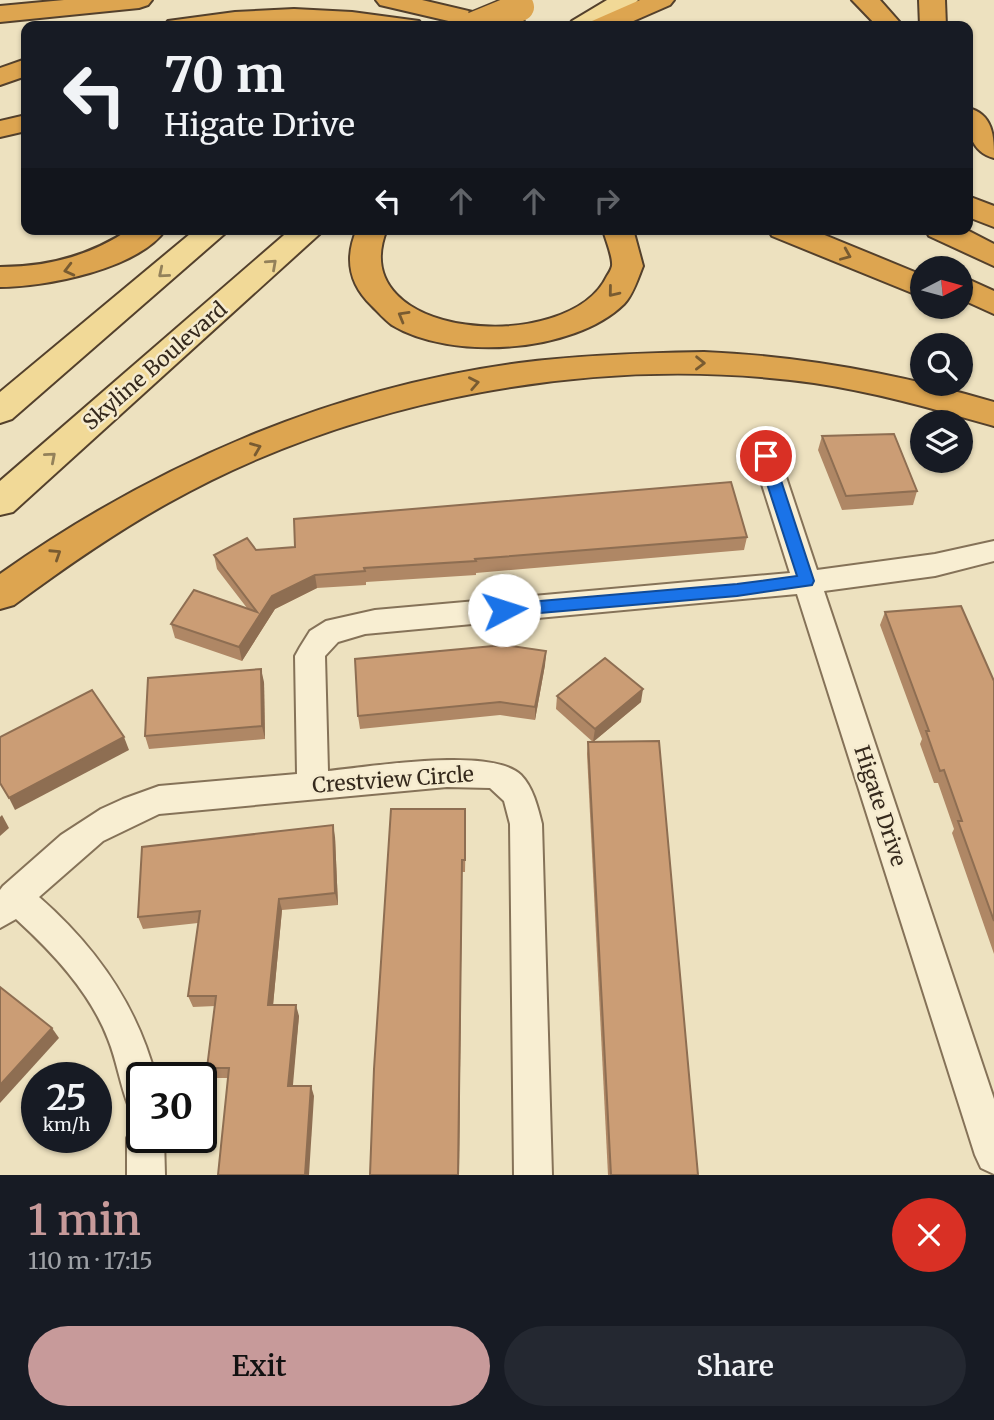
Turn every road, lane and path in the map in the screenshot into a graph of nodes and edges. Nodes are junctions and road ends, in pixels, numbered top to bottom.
1 (108, 0) edge
2 (139, 0) edge
3 (389, 0) edge
4 (625, 0) edge
5 (661, 0) edge
6 (865, 0) edge
7 (932, 0) edge
8 (526, 4) edge
9 (31, 10) junction
10 (0, 14) edge
11 (226, 21) edge
12 (349, 21) edge
13 (480, 21) edge
14 (486, 21) edge
15 (596, 21) edge
16 (603, 21) edge
17 (886, 21) edge
18 (933, 21) edge
19 (0, 52) edge
20 (21, 52) edge
21 (21, 69) edge
22 (0, 79) edge
23 (21, 81) edge
24 (0, 106) edge
25 (21, 106) edge
26 (973, 122) edge
27 (21, 124) edge
28 (0, 129) edge
29 (994, 149) edge
30 (973, 208) edge
31 (994, 218) edge
32 (142, 235) edge
33 (208, 235) edge
34 (303, 235) edge
35 (370, 235) edge
36 (620, 235) edge
37 (797, 235) edge
38 (856, 235) edge
39 (952, 235) edge
40 (994, 256) edge
41 (910, 261) edge
42 (0, 277) edge
43 (910, 282) edge
44 (973, 293) edge
45 (994, 304) edge
46 (973, 309) edge
47 (994, 318) edge
48 (0, 411) edge
49 (994, 414) edge
50 (766, 456) dead end
51 (0, 502) edge
52 (994, 551) edge
53 (806, 581) junction
54 (0, 594) edge
55 (313, 786) junction
56 (8, 905) edge
57 (133, 1062) edge
58 (146, 1153) edge
59 (994, 1155) edge
60 (146, 1175) edge
61 (533, 1175) edge

1 - 9 highway
2 - 9 highway
3 - 13 highway
4 - 15 main road
5 - 16 highway
6 - 17 highway
7 - 18 highway
8 - 14 highway, bridge
9 - 10 highway
11 - 12 highway
19 - 20 highway
21 - 22 highway
22 - 23 highway
24 - 25 highway
26 - 29 highway
27 - 28 highway
30 - 31 highway
32 -> 42 highway
33 -> 48 main road
51 -> 34 main road, Skyline Boulevard
36 -> 35 highway
37 -> 43 highway
38 - 41 highway
39 - 40 highway
44 - 45 highway
46 - 47 highway
54 -> 49 highway
50 - 53 street, Higate Drive
52 - 53 street
53 - 55 street
53 - 59 street, Higate Drive
55 - 56 street, Crestview Circle
55 - 61 street, Crestview Circle
56 - 57 street
58 - 60 street

